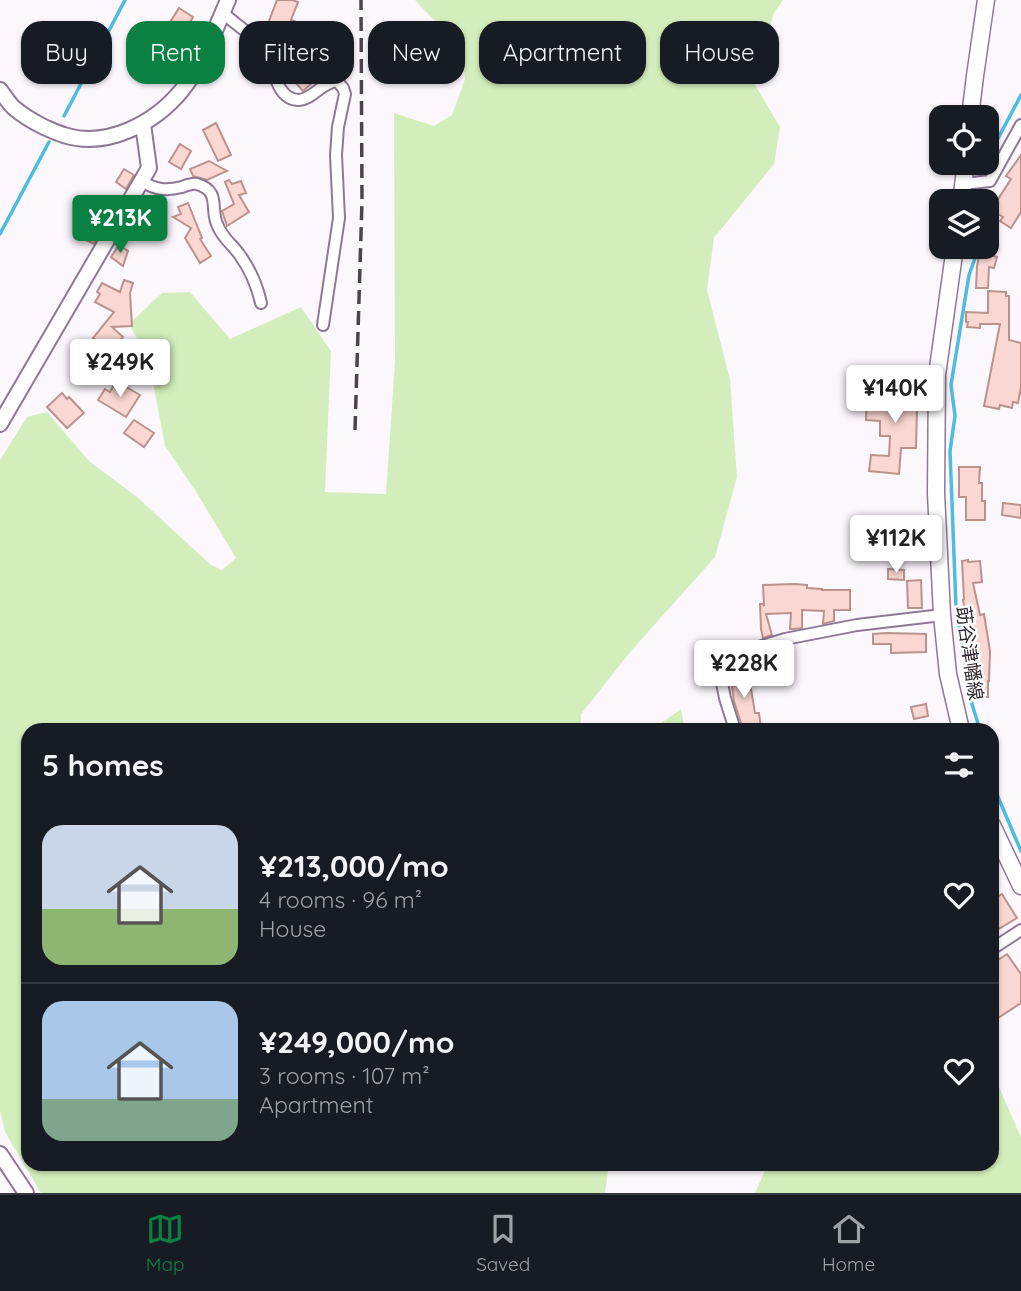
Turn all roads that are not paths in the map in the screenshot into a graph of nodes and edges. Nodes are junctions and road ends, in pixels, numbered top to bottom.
1 (986, 0) edge
2 (225, 6) edge
3 (0, 90) edge
4 (971, 105) edge
5 (143, 124) junction
6 (1021, 125) edge
7 (964, 175) edge
8 (141, 181) junction
9 (963, 184) junction
10 (962, 189) edge
11 (953, 259) edge
12 (261, 303) dead end
13 (323, 326) dead end
14 (0, 425) edge
15 (942, 615) junction
16 (733, 723) edge
17 (959, 723) edge
18 (999, 840) edge
19 (1021, 886) edge
20 (1021, 930) edge
21 (999, 944) edge
22 (0, 1154) edge
23 (26, 1193) edge

1 - 4 main road
2 - 5 street
2 - 13 street
3 - 5 street
5 - 8 street
6 - 9 street
7 - 9 main road
8 - 12 street
8 - 14 street
9 - 10 main road
11 - 15 main road, 莇谷津幡線
15 - 16 street
15 - 17 main road, 莇谷津幡線
18 - 19 main road
20 - 21 street
22 - 23 street

